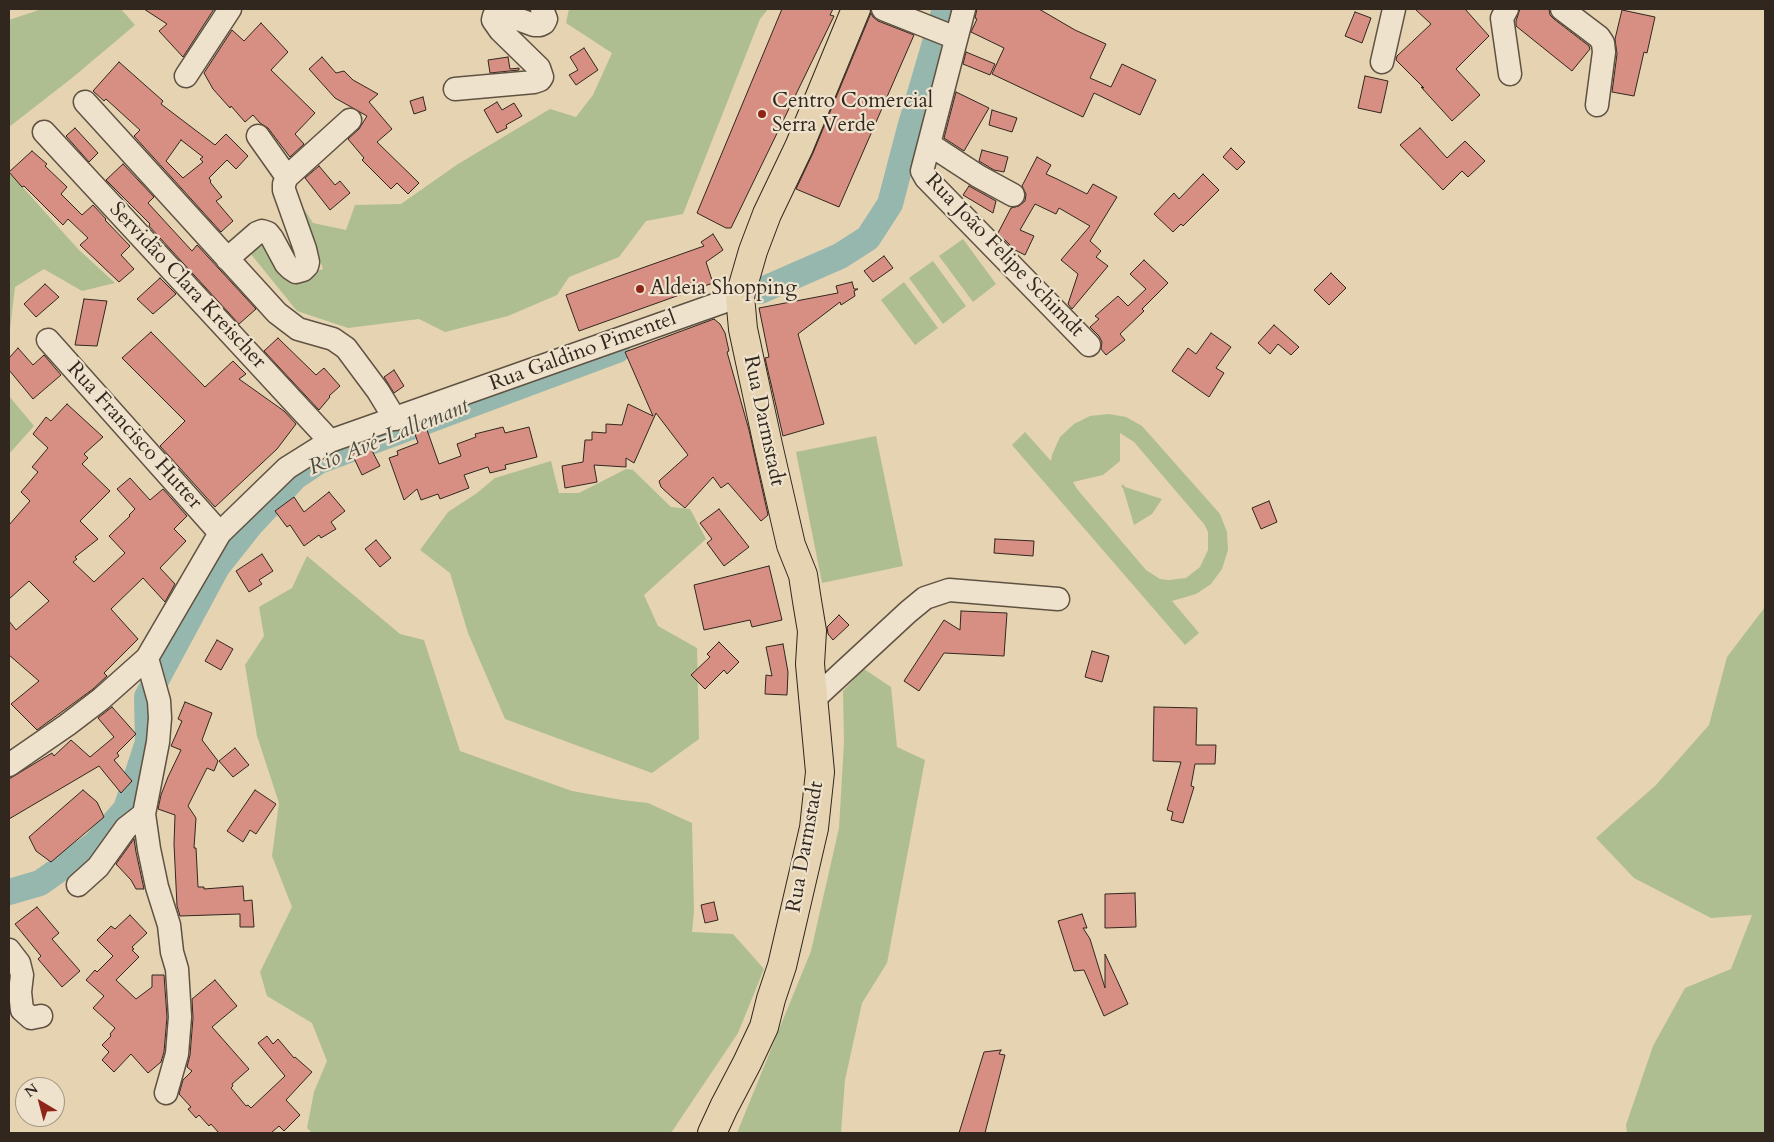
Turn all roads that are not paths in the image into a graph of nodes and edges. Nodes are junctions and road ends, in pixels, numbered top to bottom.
1 (230, 9) edge
2 (542, 9) edge
3 (856, 9) edge
4 (883, 9) edge
5 (964, 9) edge
6 (1394, 9) edge
7 (1507, 9) edge
8 (1562, 9) edge
9 (952, 36) junction
10 (1382, 62) dead end
11 (1510, 74) dead end
12 (186, 76) dead end
13 (455, 89) dead end
14 (85, 102) dead end
15 (1598, 105) dead end
16 (350, 120) dead end
17 (44, 132) dead end
18 (258, 136) dead end
19 (930, 144) junction
20 (287, 177) junction
21 (1013, 195) dead end
22 (227, 259) junction
23 (740, 296) junction
24 (48, 340) dead end
25 (1089, 345) dead end
26 (395, 419) junction
27 (330, 441) junction
28 (220, 533) junction
29 (1058, 599) dead end
30 (147, 659) junction
31 (814, 699) junction
32 (9, 765) edge
33 (144, 814) junction
34 (78, 885) dead end
35 (9, 950) edge
36 (771, 999) junction
37 (41, 1016) dead end
38 (166, 1093) dead end
39 (693, 1133) edge
40 (712, 1133) edge

1 - 12 street
2 - 13 street
3 - 23 main road
4 - 9 street
5 - 9 street, Rua João Felipe Schimdt
6 - 10 street
7 - 11 street
8 - 15 street
9 - 19 street, Rua João Felipe Schimdt
14 - 22 street
16 - 20 street
17 - 27 street, Servidão Clara Kreischer
18 - 20 street
19 - 21 street
19 - 25 street, Rua João Felipe Schimdt
20 - 22 street
22 - 26 street
23 - 26 street, Rua Galdino Pimentel
23 - 31 main road, Rua Darmstadt
24 - 28 street, Rua Francisco Hutter
26 - 27 street, Rua Galdino Pimentel
27 - 28 street, Rua Galdino Pimentel
28 - 30 street, Rua Galdino Pimentel
29 - 31 street
30 - 32 street, Rua Galdino Pimentel
30 - 33 street
31 - 36 main road, Rua Darmstadt
33 - 34 street
33 - 38 street
35 - 37 street
36 - 39 main road
36 - 40 main road

